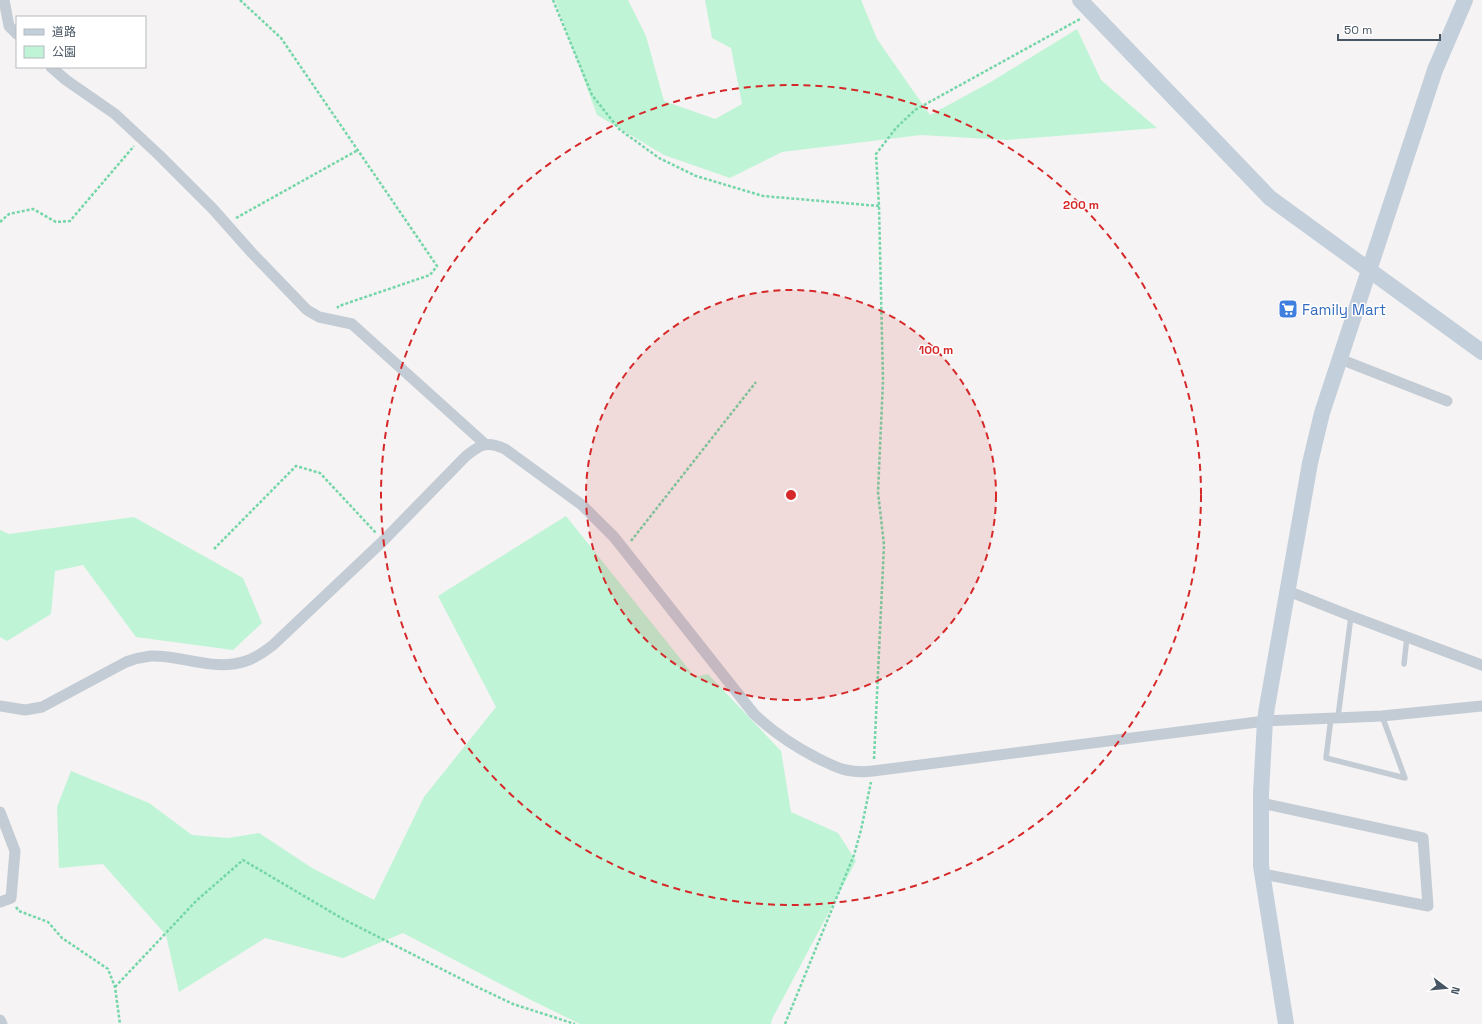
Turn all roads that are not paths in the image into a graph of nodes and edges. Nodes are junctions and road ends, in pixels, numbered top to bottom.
1 (4, 0) edge
2 (1080, 0) edge
3 (1465, 0) edge
4 (16, 33) edge
5 (52, 68) edge
6 (1369, 270) junction
7 (1482, 352) edge
8 (1340, 359) junction
9 (1447, 401) dead end
10 (485, 444) junction
11 (1288, 591) junction
12 (1351, 616) junction
13 (1407, 637) junction
14 (1404, 664) dead end
15 (1482, 665) edge
16 (0, 706) edge
17 (1482, 706) edge
18 (1382, 716) junction
19 (1334, 717) junction
20 (1265, 721) junction
21 (1261, 803) junction
22 (0, 812) edge
23 (1263, 874) junction
24 (0, 902) edge
25 (0, 1020) edge
26 (2, 1024) edge
27 (1286, 1024) edge

1 - 4 street
2 - 6 street
3 - 6 street
5 - 10 street
6 - 7 street
6 - 8 street
8 - 9 street
8 - 11 street
10 - 16 street
10 - 20 street
11 - 12 street
11 - 20 street
12 - 13 street
12 - 19 lane
13 - 14 lane
13 - 15 street
17 - 18 street
18 - 19 street
18 - 19 lane
19 - 20 street
20 - 21 street
21 - 23 street
21 - 23 street
22 - 24 street
23 - 27 street
25 - 26 street

